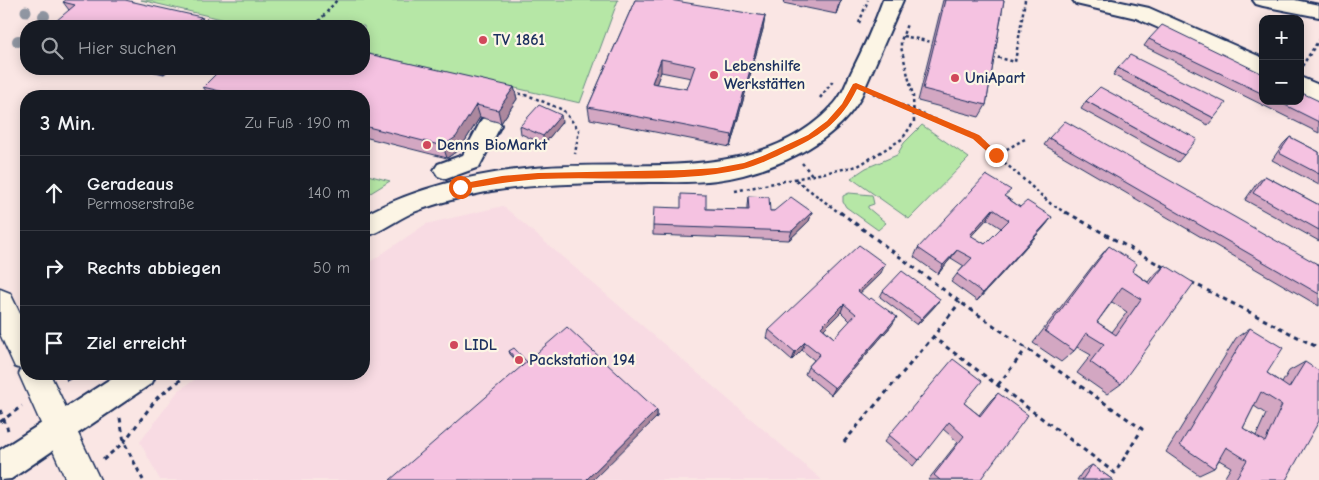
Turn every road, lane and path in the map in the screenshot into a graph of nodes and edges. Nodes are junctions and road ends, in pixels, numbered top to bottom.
1 (337, 0) edge
2 (868, 0) edge
3 (893, 0) edge
4 (1025, 0) edge
5 (1083, 0) edge
6 (1263, 0) edge
7 (1122, 4) edge
8 (1319, 12) edge
9 (196, 18) edge
10 (205, 20) edge
11 (320, 20) edge
12 (857, 28) dead end
13 (903, 36) dead end
14 (1319, 40) edge
15 (932, 42) dead end
16 (990, 55) edge
17 (1304, 63) edge
18 (1259, 65) edge
19 (835, 77) dead end
20 (856, 86) junction
21 (1304, 87) edge
22 (504, 90) edge
23 (1319, 94) edge
24 (818, 101) dead end
25 (490, 125) edge
26 (1025, 140) dead end
27 (996, 155) junction
28 (583, 157) dead end
29 (446, 170) dead end
30 (795, 180) dead end
31 (370, 225) edge
32 (1166, 269) edge
33 (1183, 278) edge
34 (0, 302) edge
35 (960, 302) junction
36 (933, 337) junction
37 (20, 344) edge
38 (1319, 348) edge
39 (1026, 349) junction
40 (37, 380) edge
41 (133, 380) edge
42 (179, 380) edge
43 (998, 385) junction
44 (110, 395) junction
45 (0, 410) edge
46 (2, 421) edge
47 (60, 430) junction
48 (124, 442) junction
49 (844, 442) dead end
50 (0, 468) edge
51 (83, 480) edge
52 (143, 480) edge

1 - 11 path
2 - 12 path
3 - 20 street
4 - 16 path
5 - 7 street
6 - 8 street
7 - 18 street
9 - 10 path
13 - 15 path
14 - 17 path
19 - 24 path
20 - 27 path
20 - 31 street
21 - 23 street
22 - 28 path
25 - 29 street
26 - 27 path
27 - 32 path
30 - 35 path
33 - 38 path
34 - 37 main road
35 - 36 path
35 - 39 path
36 - 43 path
36 - 49 path
39 - 43 path
39 - 43 path
40 - 47 main road
41 - 44 street
42 - 48 path
44 - 47 street
44 - 48 path
45 - 46 path
47 - 50 street
47 - 51 main road
48 - 52 path

